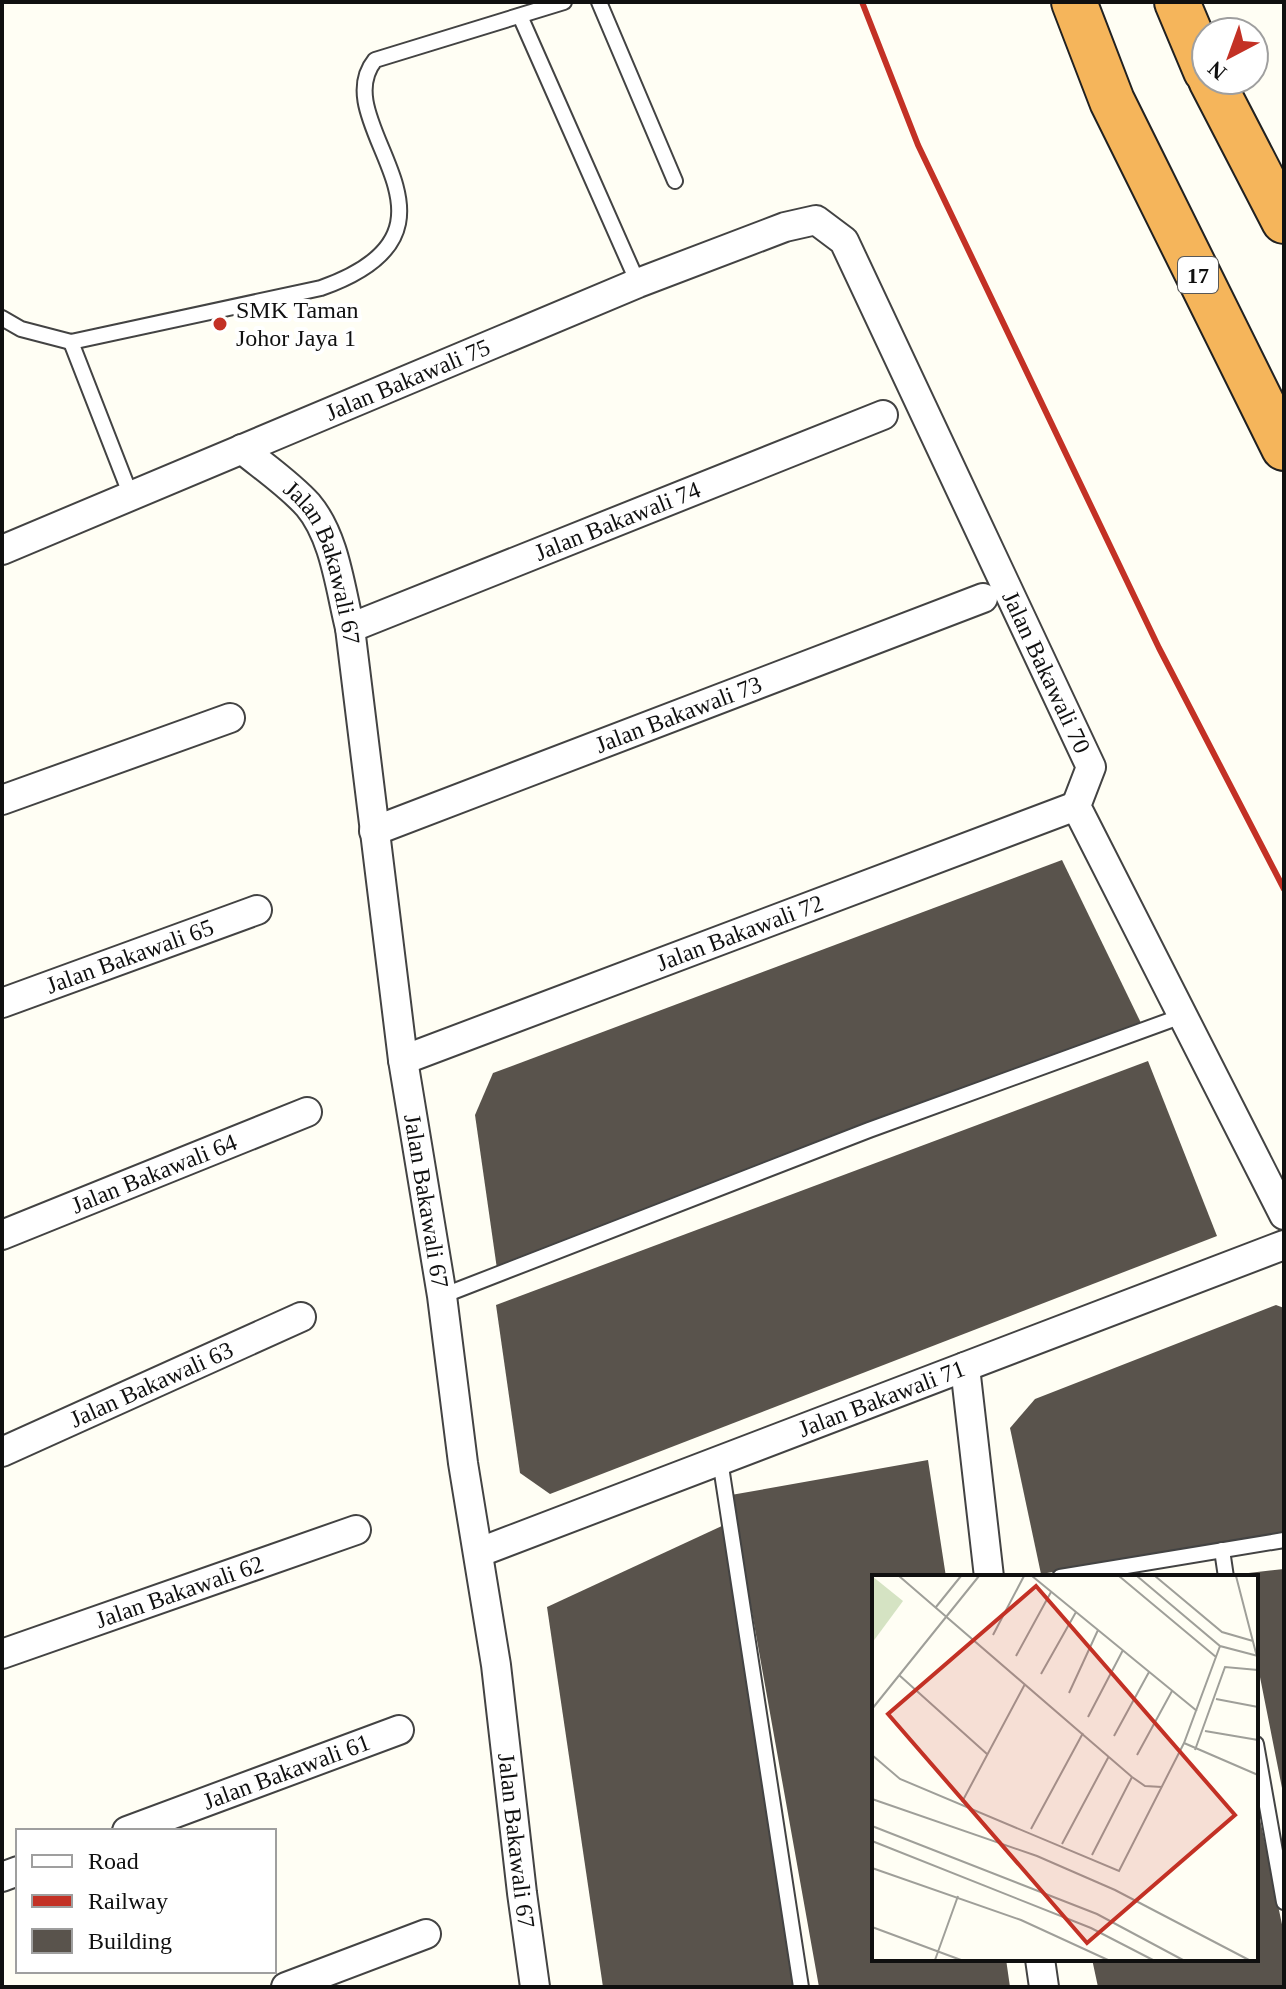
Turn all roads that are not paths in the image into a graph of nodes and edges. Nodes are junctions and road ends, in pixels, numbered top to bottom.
1 (564, 2) edge
2 (599, 2) edge
3 (1074, 2) edge
4 (1177, 2) edge
5 (520, 16) junction
6 (1190, 33) edge
7 (1219, 96) edge
8 (675, 181) dead end
9 (816, 220) joint
10 (1284, 221) edge
11 (638, 283) junction
12 (2, 318) edge
13 (71, 342) junction
14 (883, 415) dead end
15 (1284, 448) edge
16 (242, 449) junction
17 (131, 496) junction
18 (2, 550) edge
19 (983, 598) dead end
20 (350, 628) junction
21 (230, 718) dead end
22 (2, 800) edge
23 (1076, 806) junction
24 (374, 831) junction
25 (257, 910) dead end
26 (2, 1003) edge
27 (1182, 1016) junction
28 (403, 1060) junction
29 (307, 1112) dead end
30 (1284, 1215) edge
31 (2, 1235) edge
32 (1284, 1245) edge
33 (442, 1296) junction
34 (301, 1317) dead end
35 (965, 1367) junction
36 (2, 1452) edge
37 (720, 1460) junction
38 (356, 1530) dead end
39 (1284, 1540) edge
40 (1222, 1550) junction
41 (480, 1552) junction
42 (989, 1575) edge
43 (1072, 1575) edge
44 (1226, 1575) edge
45 (2, 1654) edge
46 (399, 1730) dead end
47 (1258, 1755) edge
48 (132, 1829) edge
49 (1284, 1902) edge
50 (426, 1934) dead end
51 (1040, 1961) edge
52 (286, 1987) edge
53 (535, 1987) edge
54 (801, 1987) edge
55 (1044, 1987) edge

1 - 5 lane
2 - 8 lane
3 - 15 highway, 17
4 - 6 highway
5 - 11 lane
5 - 13 lane
7 - 10 highway
9 - 11 street, Jalan Bakawali 75
9 - 23 street, Jalan Bakawali 70
11 - 16 street, Jalan Bakawali 75
12 - 13 lane
13 - 17 lane
14 - 20 street, Jalan Bakawali 74
16 - 17 street, Jalan Bakawali 75
16 - 20 street, Jalan Bakawali 67
17 - 18 street, Jalan Bakawali 75
19 - 24 street, Jalan Bakawali 73
20 - 24 street, Jalan Bakawali 67
21 - 22 street
23 - 27 street
23 - 28 street, Jalan Bakawali 72
24 - 28 street, Jalan Bakawali 67
25 - 26 street, Jalan Bakawali 65
27 - 30 street
27 - 33 lane
28 - 33 street, Jalan Bakawali 67
29 - 31 street, Jalan Bakawali 64
32 - 35 street, Jalan Bakawali 71
33 - 41 street, Jalan Bakawali 67
34 - 36 street, Jalan Bakawali 63
35 - 37 street, Jalan Bakawali 71
35 - 42 street
37 - 41 street, Jalan Bakawali 71
37 - 54 lane
38 - 45 street, Jalan Bakawali 62
39 - 40 lane
40 - 43 lane
40 - 44 lane
41 - 53 street, Jalan Bakawali 67
46 - 48 street, Jalan Bakawali 61
47 - 49 lane
50 - 52 street
51 - 55 street

